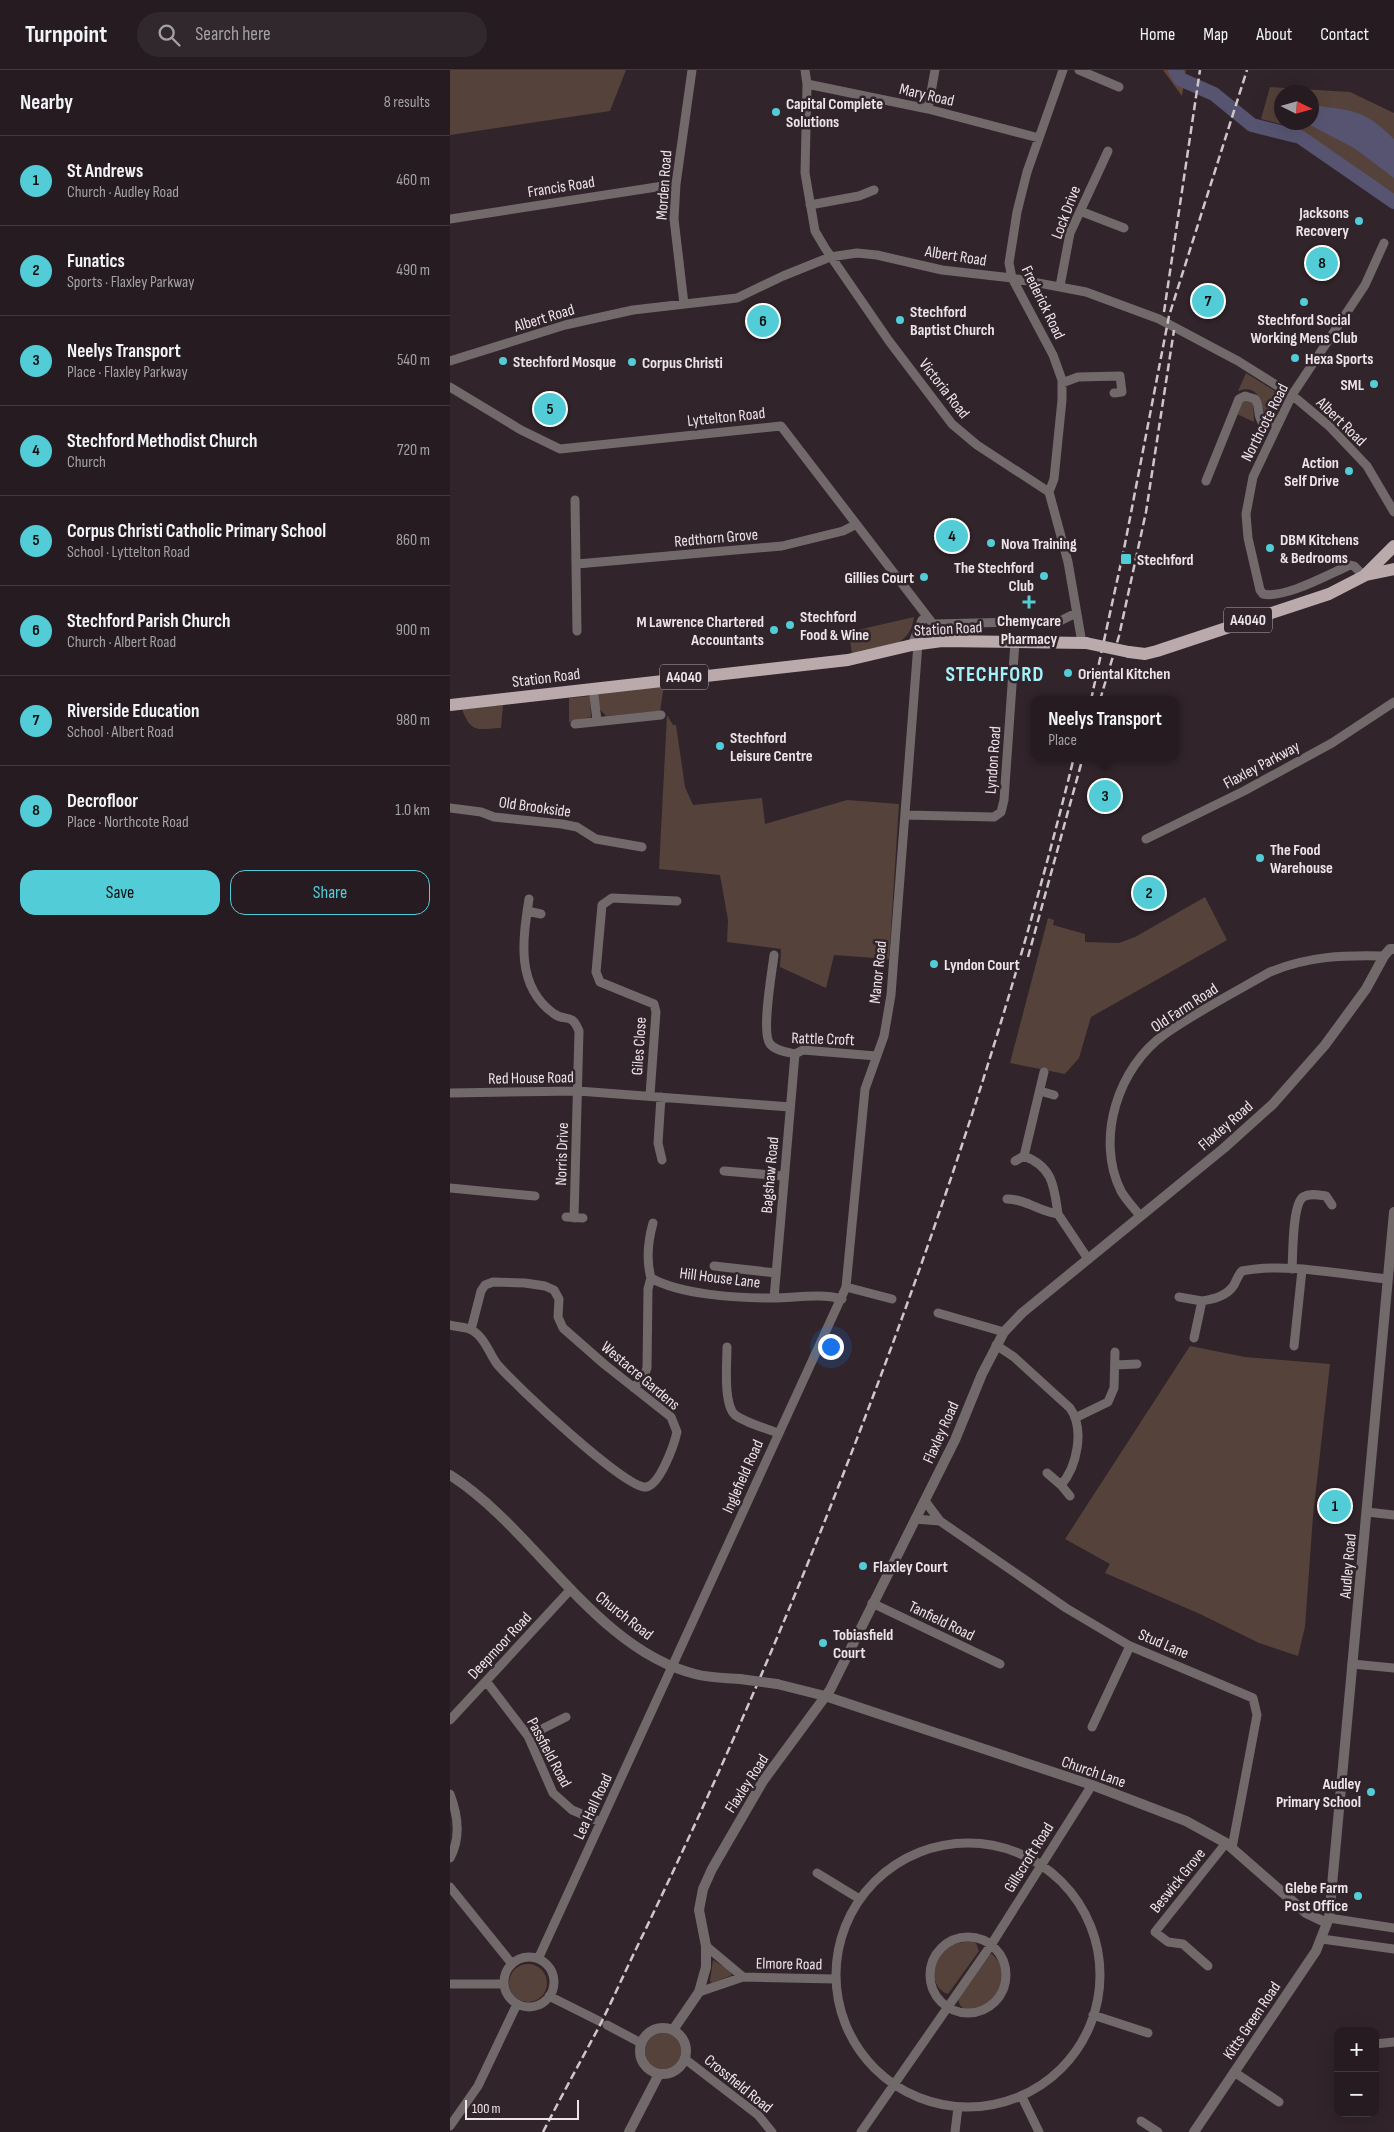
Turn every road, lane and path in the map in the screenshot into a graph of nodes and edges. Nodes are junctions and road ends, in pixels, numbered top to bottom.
1 (692, 70) edge
2 (805, 70) edge
3 (935, 70) edge
4 (1063, 70) edge
5 (1079, 70) edge
6 (807, 84) junction
7 (1119, 87) dead end
8 (928, 108) junction
9 (1039, 138) junction
10 (1108, 151) dead end
11 (676, 184) junction
12 (874, 190) dead end
13 (810, 205) junction
14 (1080, 211) junction
15 (450, 218) edge
16 (1124, 228) dead end
17 (1384, 243) dead end
18 (830, 257) junction
19 (1012, 278) junction
20 (1060, 286) junction
21 (684, 304) junction
22 (450, 362) edge
23 (1062, 383) junction
24 (450, 387) edge
25 (1114, 393) dead end
26 (1292, 395) junction
27 (1281, 418) junction
28 (1206, 481) dead end
29 (1049, 492) junction
30 (576, 500) dead end
31 (1394, 512) edge
32 (855, 525) junction
33 (1394, 546) edge
34 (1394, 557) edge
35 (1379, 563) junction
36 (577, 564) junction
37 (1394, 569) edge
38 (1364, 576) junction
39 (1076, 613) junction
40 (930, 621) junction
41 (577, 631) dead end
42 (942, 641) junction
43 (1015, 642) junction
44 (1084, 643) junction
45 (915, 644) junction
46 (593, 688) junction
47 (450, 705) edge
48 (1392, 706) edge
49 (661, 715) dead end
50 (597, 720) junction
51 (575, 724) dead end
52 (450, 808) edge
53 (905, 815) junction
54 (1146, 839) dead end
55 (642, 848) dead end
56 (529, 899) dead end
57 (677, 901) dead end
58 (527, 911) junction
59 (542, 914) dead end
60 (1391, 949) edge
61 (774, 955) dead end
62 (795, 1054) junction
63 (876, 1056) junction
64 (1044, 1072) dead end
65 (578, 1091) junction
66 (1040, 1091) junction
67 (450, 1093) edge
68 (650, 1094) junction
69 (1054, 1095) dead end
70 (661, 1097) junction
71 (790, 1107) junction
72 (1024, 1156) junction
73 (662, 1160) dead end
74 (1015, 1161) dead end
75 (724, 1171) dead end
76 (783, 1176) junction
77 (450, 1188) edge
78 (535, 1196) dead end
79 (1007, 1199) dead end
80 (1332, 1205) dead end
81 (1394, 1212) edge
82 (1058, 1214) junction
83 (1140, 1216) junction
84 (575, 1218) dead end
85 (653, 1223) dead end
86 (1088, 1259) junction
87 (714, 1266) dead end
88 (1292, 1269) junction
89 (1302, 1270) junction
90 (776, 1273) junction
91 (651, 1278) junction
92 (1388, 1279) junction
93 (846, 1287) junction
94 (1179, 1296) dead end
95 (774, 1298) junction
96 (842, 1299) junction
97 (892, 1299) dead end
98 (1202, 1301) junction
99 (938, 1313) dead end
100 (450, 1325) edge
101 (471, 1330) junction
102 (1004, 1332) junction
103 (1194, 1338) dead end
104 (996, 1345) junction
105 (1294, 1346) dead end
106 (727, 1347) dead end
107 (1115, 1352) dead end
108 (1137, 1364) dead end
109 (1115, 1365) junction
110 (634, 1388) junction
111 (1075, 1418) junction
112 (778, 1434) junction
113 (1047, 1473) dead end
114 (450, 1475) edge
115 (1061, 1485) junction
116 (1070, 1496) dead end
117 (925, 1501) junction
118 (1367, 1512) junction
119 (1394, 1515) edge
120 (915, 1519) junction
121 (940, 1521) junction
122 (571, 1589) junction
123 (872, 1603) junction
124 (1130, 1646) junction
125 (1000, 1664) dead end
126 (1352, 1664) junction
127 (672, 1666) junction
128 (1394, 1668) edge
129 (486, 1681) junction
130 (825, 1696) junction
131 (566, 1717) dead end
132 (450, 1720) edge
133 (1092, 1727) dead end
134 (528, 1736) junction
135 (1092, 1786) junction
136 (450, 1794) edge
137 (601, 1822) junction
138 (1229, 1845) junction
139 (450, 1858) edge
140 (1041, 1864) junction
141 (817, 1873) dead end
142 (450, 1887) edge
143 (858, 1898) junction
144 (1328, 1921) junction
145 (1394, 1928) edge
146 (1322, 1940) junction
147 (991, 1945) junction
148 (706, 1946) junction
149 (1394, 1949) edge
150 (538, 1959) junction
151 (512, 1964) junction
152 (1208, 1966) dead end
153 (743, 1977) junction
154 (835, 1978) junction
155 (450, 1984) edge
156 (504, 1984) junction
157 (699, 1992) junction
158 (549, 1996) junction
159 (517, 2004) junction
160 (948, 2006) junction
161 (1093, 2015) junction
162 (673, 2030) junction
163 (1148, 2033) dead end
164 (1394, 2042) edge
165 (640, 2043) junction
166 (1379, 2044) edge
167 (685, 2059) junction
168 (1234, 2072) junction
169 (659, 2074) junction
170 (894, 2085) junction
171 (1022, 2097) junction
172 (1279, 2102) dead end
173 (958, 2107) junction
174 (1142, 2121) dead end
175 (450, 2126) edge
176 (629, 2132) edge
177 (772, 2132) edge
178 (861, 2132) edge
179 (955, 2132) edge
180 (1039, 2132) edge
181 (1158, 2132) edge
182 (1194, 2132) edge

1 - 11 street, Morden Road
2 - 6 street, Victoria Road
3 - 8 street
4 - 9 street, Frederick Road
5 - 7 street
6 - 8 street, Mary Road
6 - 13 street, Victoria Road
8 - 9 street, Mary Road
9 - 19 street, Frederick Road
10 - 14 street, Lock Drive
11 - 15 street, Francis Road
11 - 21 street, Morden Road
12 - 13 street
13 - 18 street, Victoria Road
14 - 16 street
14 - 20 street, Lock Drive
17 - 26 street, Northcote Road
18 - 19 street, Albert Road
18 - 21 street, Albert Road
18 - 29 street, Victoria Road
19 - 20 street, Albert Road
19 - 23 street, Frederick Road
20 - 26 street, Albert Road
21 - 22 street, Albert Road
23 - 25 street
23 - 29 street, Frederick Road
24 - 32 street, Lyttelton Road
26 - 27 street, Northcote Road
26 - 31 street, Albert Road
27 - 28 street
27 - 38 street, Northcote Road
29 - 39 street
30 - 36 street
32 - 36 street, Redthorn Grove
32 - 40 street, Lyttelton Road
33 - 35 main road, Station Road / A4040
34 - 35 main road, A4040
35 - 38 main road, Station Road / A4040
36 - 41 street
37 - 38 main road, A4040
38 - 44 main road, Station Road / A4040, bridge
39 - 40 street
39 - 44 street
40 - 42 street, Lyttelton Road
40 - 45 street
42 - 43 main road, Station Road / A4040
42 - 45 main road, Station Road / A4040
43 - 44 main road, Station Road / A4040
43 - 53 street, Lyndon Road
45 - 46 main road, Station Road / A4040
45 - 53 street, Manor Road
46 - 47 main road, Station Road / A4040
46 - 50 street
48 - 54 street, Flaxley Parkway
49 - 50 street
50 - 51 street
52 - 55 street, Old Brookside
53 - 63 street, Manor Road
56 - 58 street, Norris Drive
57 - 68 street, Giles Close
58 - 59 street
58 - 65 street, Norris Drive
60 - 83 street, Flaxley Road
60 - 83 street, Old Farm Road
61 - 62 street, Rattle Croft
62 - 63 street, Rattle Croft
62 - 71 street, Bagshaw Road
63 - 93 street, Manor Road
64 - 66 street
65 - 67 street, Red House Road
65 - 68 street, Red House Road
65 - 84 street, Norris Drive
66 - 69 street
66 - 72 street
68 - 70 street, Red House Road
70 - 71 street, Red House Road
70 - 73 street
71 - 76 street, Bagshaw Road
72 - 74 street
72 - 82 street
75 - 76 street
76 - 90 street, Bagshaw Road
77 - 78 street
79 - 82 street
80 - 88 street
81 - 92 street, Audley Road
82 - 86 street
83 - 86 street, Flaxley Road
85 - 91 street
86 - 102 street, Flaxley Road
87 - 90 street
88 - 89 street
88 - 98 street
89 - 92 street
89 - 105 street
90 - 95 street, Bagshaw Road
91 - 95 street, Hill House Lane
91 - 110 street
92 - 118 street, Audley Road
93 - 96 street, Manor Road
93 - 97 street
94 - 98 street
95 - 96 street, Hill House Lane
96 - 112 street, Inglefield Road
98 - 103 street
99 - 102 street
100 - 101 street
101 - 110 street, Westacre Gardens
101 - 110 street, Westacre Gardens
102 - 104 street, Flaxley Road
104 - 111 street
104 - 117 street, Flaxley Road
106 - 112 street
107 - 109 street
108 - 109 street
109 - 111 street
111 - 115 street
112 - 127 street, Inglefield Road
113 - 115 street
114 - 122 street, Church Road
115 - 116 street
117 - 120 street, Flaxley Road
117 - 121 street, Stud Lane
118 - 119 street
118 - 126 street, Audley Road
120 - 121 street
120 - 123 street, Flaxley Road
121 - 124 street, Stud Lane
122 - 127 street, Church Road
122 - 129 street, Deepmoor Road
123 - 125 street, Tanfield Road
123 - 130 street, Flaxley Road
124 - 133 street
124 - 138 street, Stud Lane
126 - 128 street
126 - 144 street, Audley Road
127 - 130 street, Church Road, bridge
127 - 137 street, Lea Hall Road
129 - 132 street, Deepmoor Road
129 - 134 street, Passfield Road
130 - 135 street, Church Lane
130 - 148 street, Flaxley Road
131 - 134 street
134 - 137 street, Passfield Road
135 - 138 street, Church Lane
135 - 140 street, Gillscroft Road
136 - 139 street
137 - 150 street, Lea Hall Road
138 - 144 street, Church Lane
138 - 152 street, Beswick Grove
140 - 143 street
140 - 147 street, Gillscroft Road
140 - 161 street
141 - 143 street
142 - 151 street
143 - 154 street
144 - 145 street
144 - 146 street, Kitts Green Road
146 - 149 street
146 - 168 street, Kitts Green Road
147 - 160 street, Gillscroft Road
147 - 160 street
147 - 160 street
148 - 153 street, Elmore Road
148 - 157 street, Flaxley Road
150 - 151 street
150 - 158 street
151 - 156 street
153 - 154 street, Elmore Road
153 - 157 street, Elmore Road
154 - 170 street
155 - 156 street
156 - 159 street
157 - 162 street, Flaxley Road
158 - 159 street
158 - 165 street
159 - 175 street
160 - 170 street, Gillscroft Road
161 - 163 street
161 - 171 street
162 - 165 street
162 - 167 street
164 - 166 street
165 - 169 street
167 - 169 street
167 - 177 street, Crossfield Road
168 - 172 street
168 - 182 street, Kitts Green Road
169 - 176 street
170 - 173 street
170 - 178 street, Gillscroft Road
171 - 173 street
171 - 180 street
173 - 179 street
174 - 181 street

